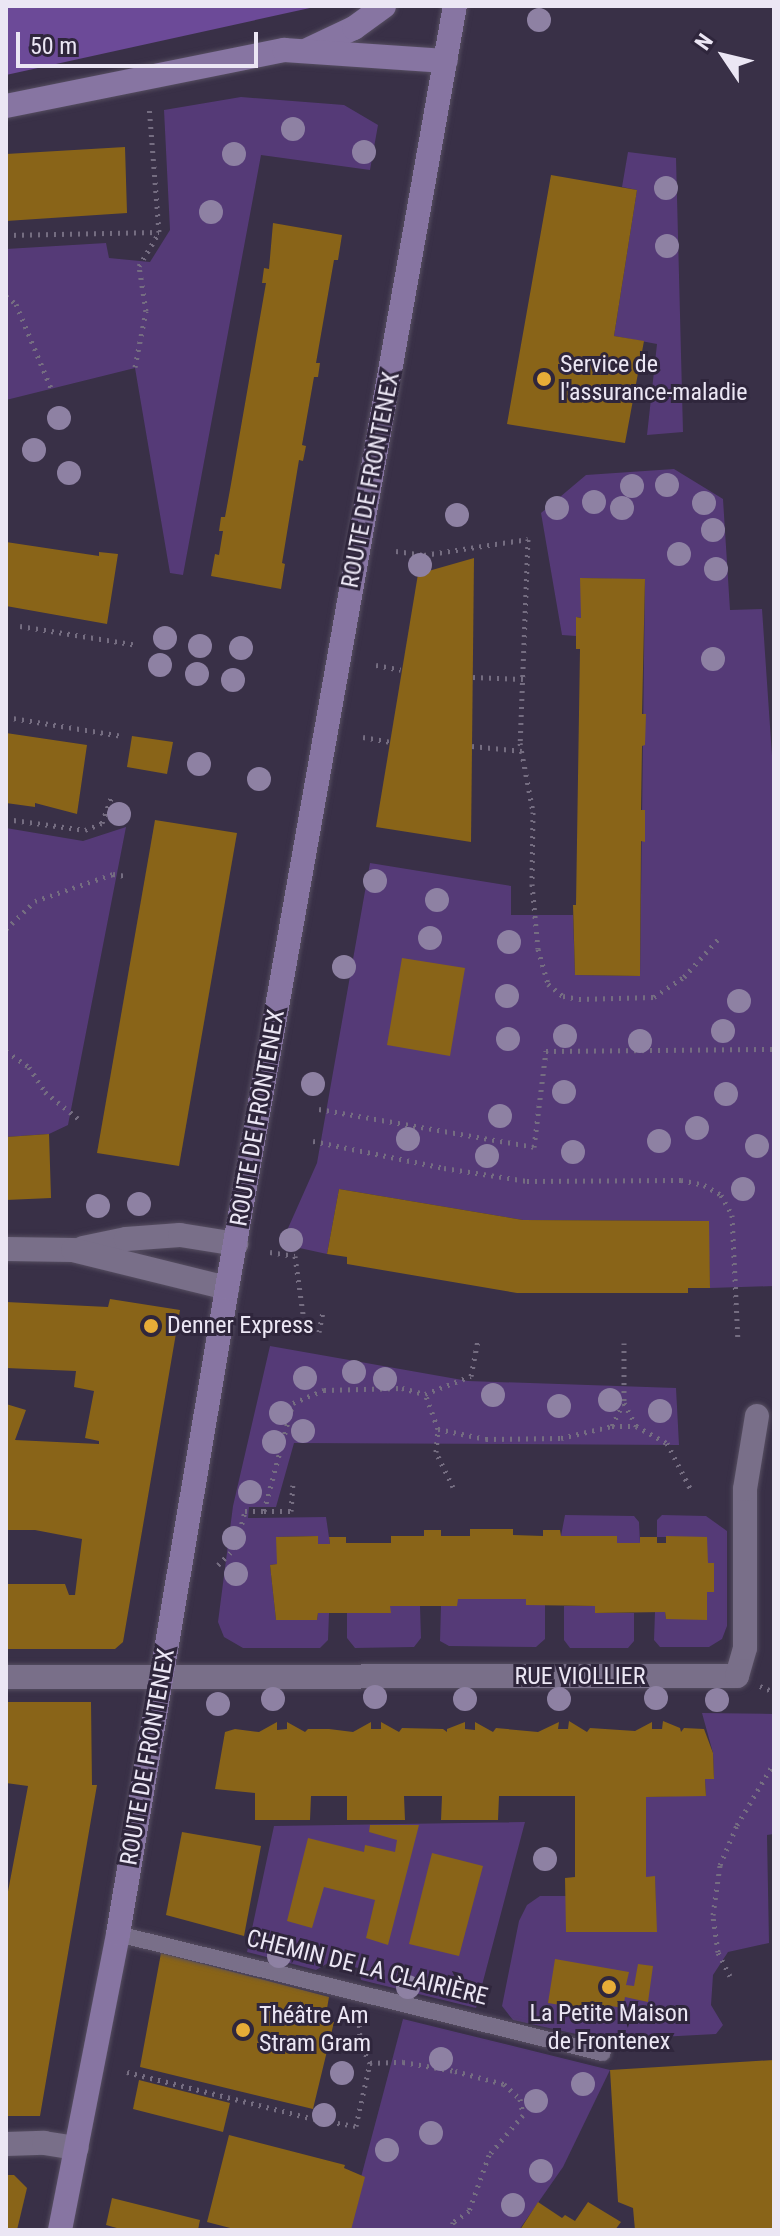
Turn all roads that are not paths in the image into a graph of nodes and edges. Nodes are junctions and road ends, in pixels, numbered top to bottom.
1 (384, 6) edge
2 (455, 6) edge
3 (306, 51) junction
4 (446, 61) junction
5 (6, 106) edge
6 (236, 1244) junction
7 (6, 1249) edge
8 (73, 1250) junction
9 (227, 1288) junction
10 (757, 1416) dead end
11 (162, 1675) junction
12 (6, 1677) edge
13 (118, 1934) junction
14 (603, 2053) dead end
15 (6, 2144) edge
16 (77, 2148) junction
17 (60, 2230) edge

1 - 3 main road
2 - 4 main road, ROUTE DE FRONTENEX
3 - 4 main road
3 - 5 main road
4 - 6 main road, ROUTE DE FRONTENEX
6 - 8 street
6 - 9 main road, ROUTE DE FRONTENEX
7 - 8 street
8 - 9 street
9 - 11 main road, ROUTE DE FRONTENEX
10 - 11 street, RUE VIOLLIER
11 - 12 street
11 - 13 main road, ROUTE DE FRONTENEX
13 - 14 lane, CHEMIN DE LA CLAIRIÈRE
13 - 16 main road, ROUTE DE FRONTENEX
15 - 16 street
16 - 17 main road, ROUTE DE FRONTENEX

